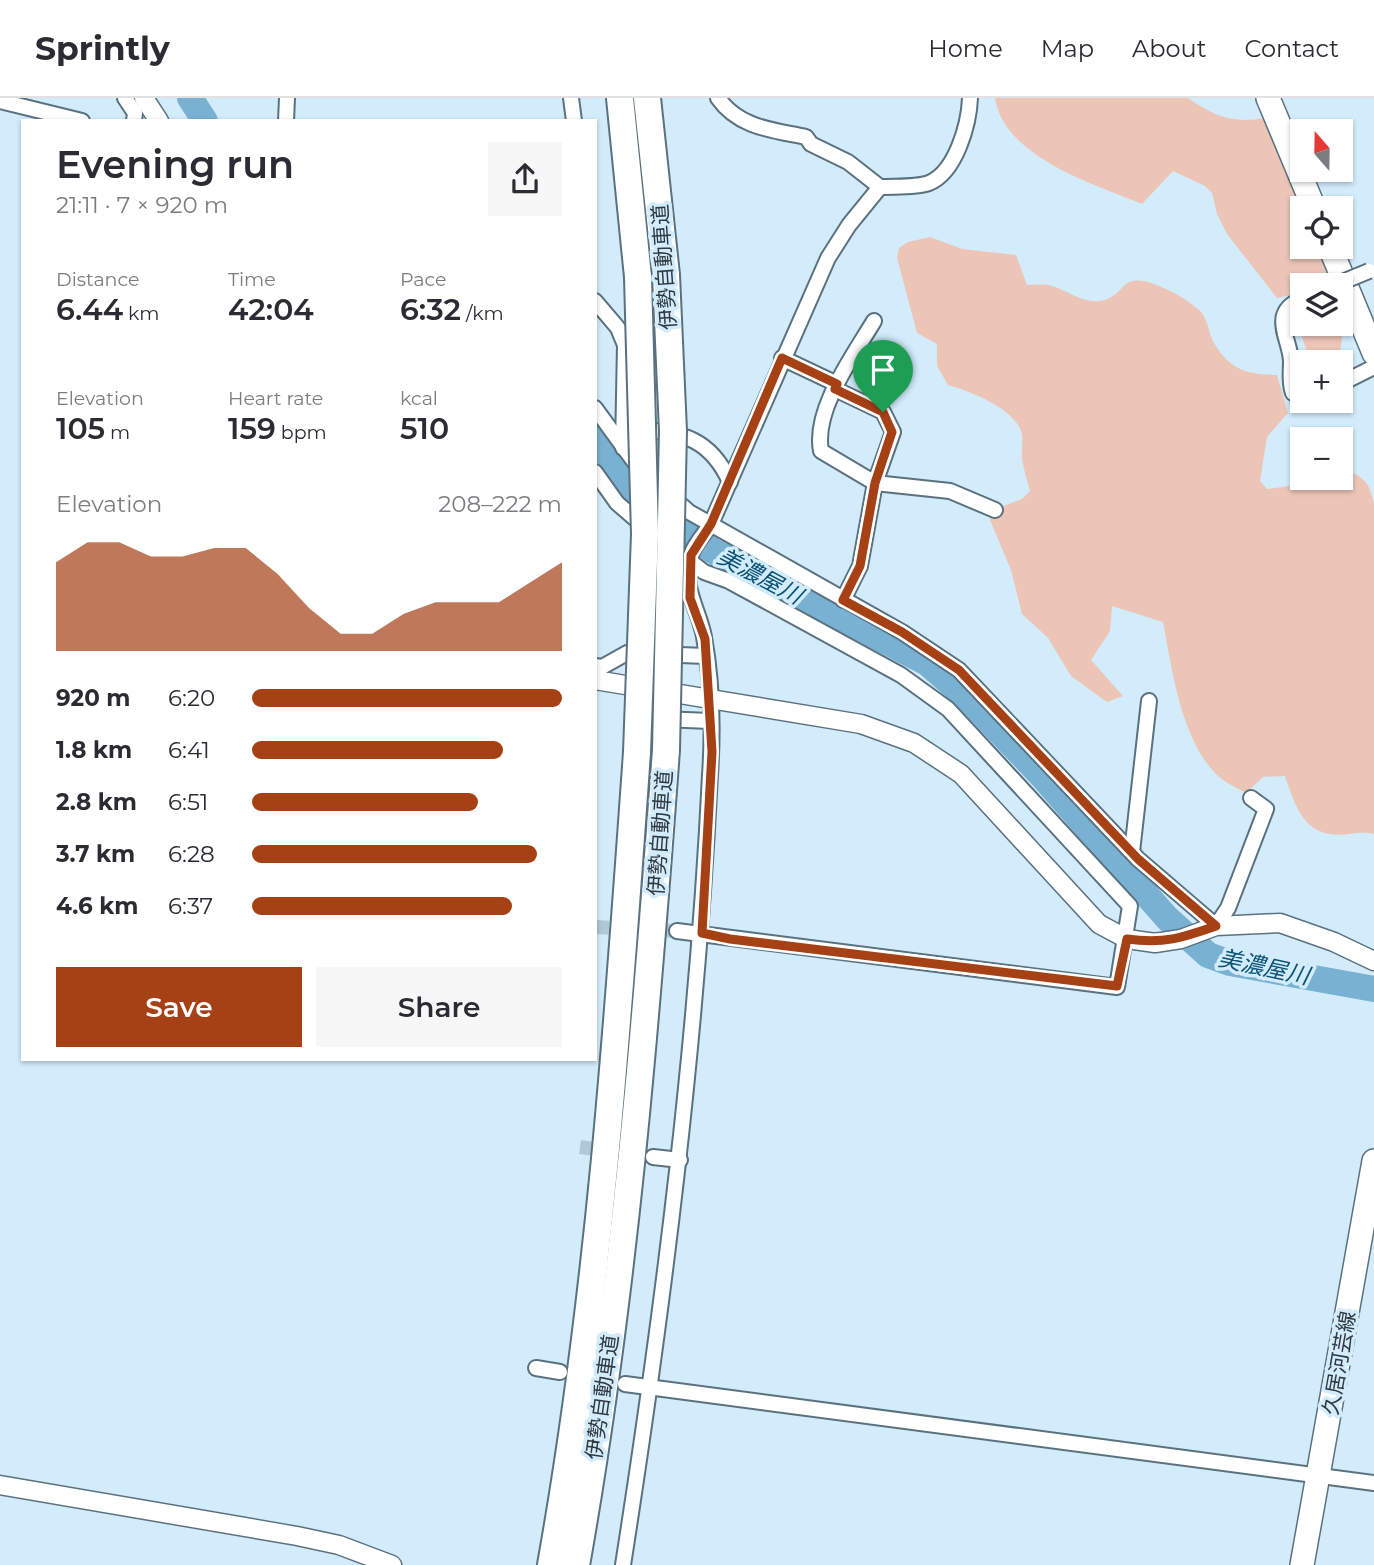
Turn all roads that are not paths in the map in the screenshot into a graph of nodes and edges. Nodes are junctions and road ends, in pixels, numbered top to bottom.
1 (125, 98) edge
2 (144, 98) edge
3 (287, 98) edge
4 (571, 98) edge
5 (620, 98) edge
6 (647, 98) edge
7 (718, 98) edge
8 (970, 98) edge
9 (1268, 98) edge
10 (0, 101) edge
11 (74, 119) edge
12 (134, 119) edge
13 (158, 119) edge
14 (286, 119) edge
15 (573, 119) edge
16 (880, 187) junction
17 (1309, 196) edge
18 (1335, 259) edge
19 (1372, 270) edge
20 (1353, 278) edge
21 (597, 303) edge
22 (1290, 308) edge
23 (874, 321) dead end
24 (1290, 353) edge
25 (1374, 353) edge
26 (782, 358) junction
27 (1374, 366) edge
28 (1353, 377) edge
29 (836, 386) junction
30 (597, 411) edge
31 (625, 429) junction
32 (623, 448) junction
33 (597, 474) edge
34 (730, 482) junction
35 (875, 483) junction
36 (995, 510) dead end
37 (709, 528) junction
38 (691, 559) junction
39 (843, 600) junction
40 (706, 656) junction
41 (597, 666) edge
42 (597, 680) edge
43 (709, 698) junction
44 (1149, 701) dead end
45 (622, 717) dead end
46 (710, 721) junction
47 (1251, 798) dead end
48 (1132, 852) junction
49 (1211, 928) junction
50 (677, 931) tunnel mouth
51 (702, 933) junction
52 (1127, 939) junction
53 (1374, 961) edge
54 (653, 1157) tunnel mouth
55 (680, 1160) junction
56 (1374, 1161) edge
57 (536, 1368) dead end
58 (560, 1372) dead end
59 (625, 1384) dead end
60 (651, 1388) junction
61 (1318, 1475) junction
62 (1374, 1483) edge
63 (0, 1485) edge
64 (392, 1565) edge
65 (549, 1565) edge
66 (576, 1565) edge
67 (623, 1565) edge
68 (1302, 1565) edge

1 - 12 street
2 - 13 street
3 - 14 street
4 - 15 street
5 - 65 highway, 伊勢自動車道, bridge
6 - 66 highway, 伊勢自動車道, bridge
7 - 16 street
8 - 16 street
9 - 17 main road
10 - 11 street
16 - 26 street
18 - 25 main road
19 - 20 street, bridge
21 - 31 street
22 - 24 street
23 - 29 street
26 - 29 street
26 - 34 street
27 - 28 street
29 - 35 street
29 - 35 street
30 - 32 street
31 - 32 street
31 - 34 street
32 - 37 street
33 - 38 street
34 - 37 street
35 - 36 street
35 - 39 street
37 - 38 street
37 - 39 street
38 - 40 street
38 - 52 street
39 - 48 street
40 - 41 street
40 - 43 street
42 - 43 street
43 - 46 street
43 - 52 street
44 - 48 street
45 - 46 street
46 - 51 street
47 - 49 street
48 - 49 street
49 - 52 street
49 - 53 street
50 - 51 street
51 - 52 street
51 - 55 street
54 - 55 street
55 - 60 street
56 - 61 main road, 久居河芸線
57 - 58 street
59 - 60 street
60 - 61 street
60 - 67 street
61 - 62 street
61 - 68 main road, 久居河芸線
63 - 64 street

